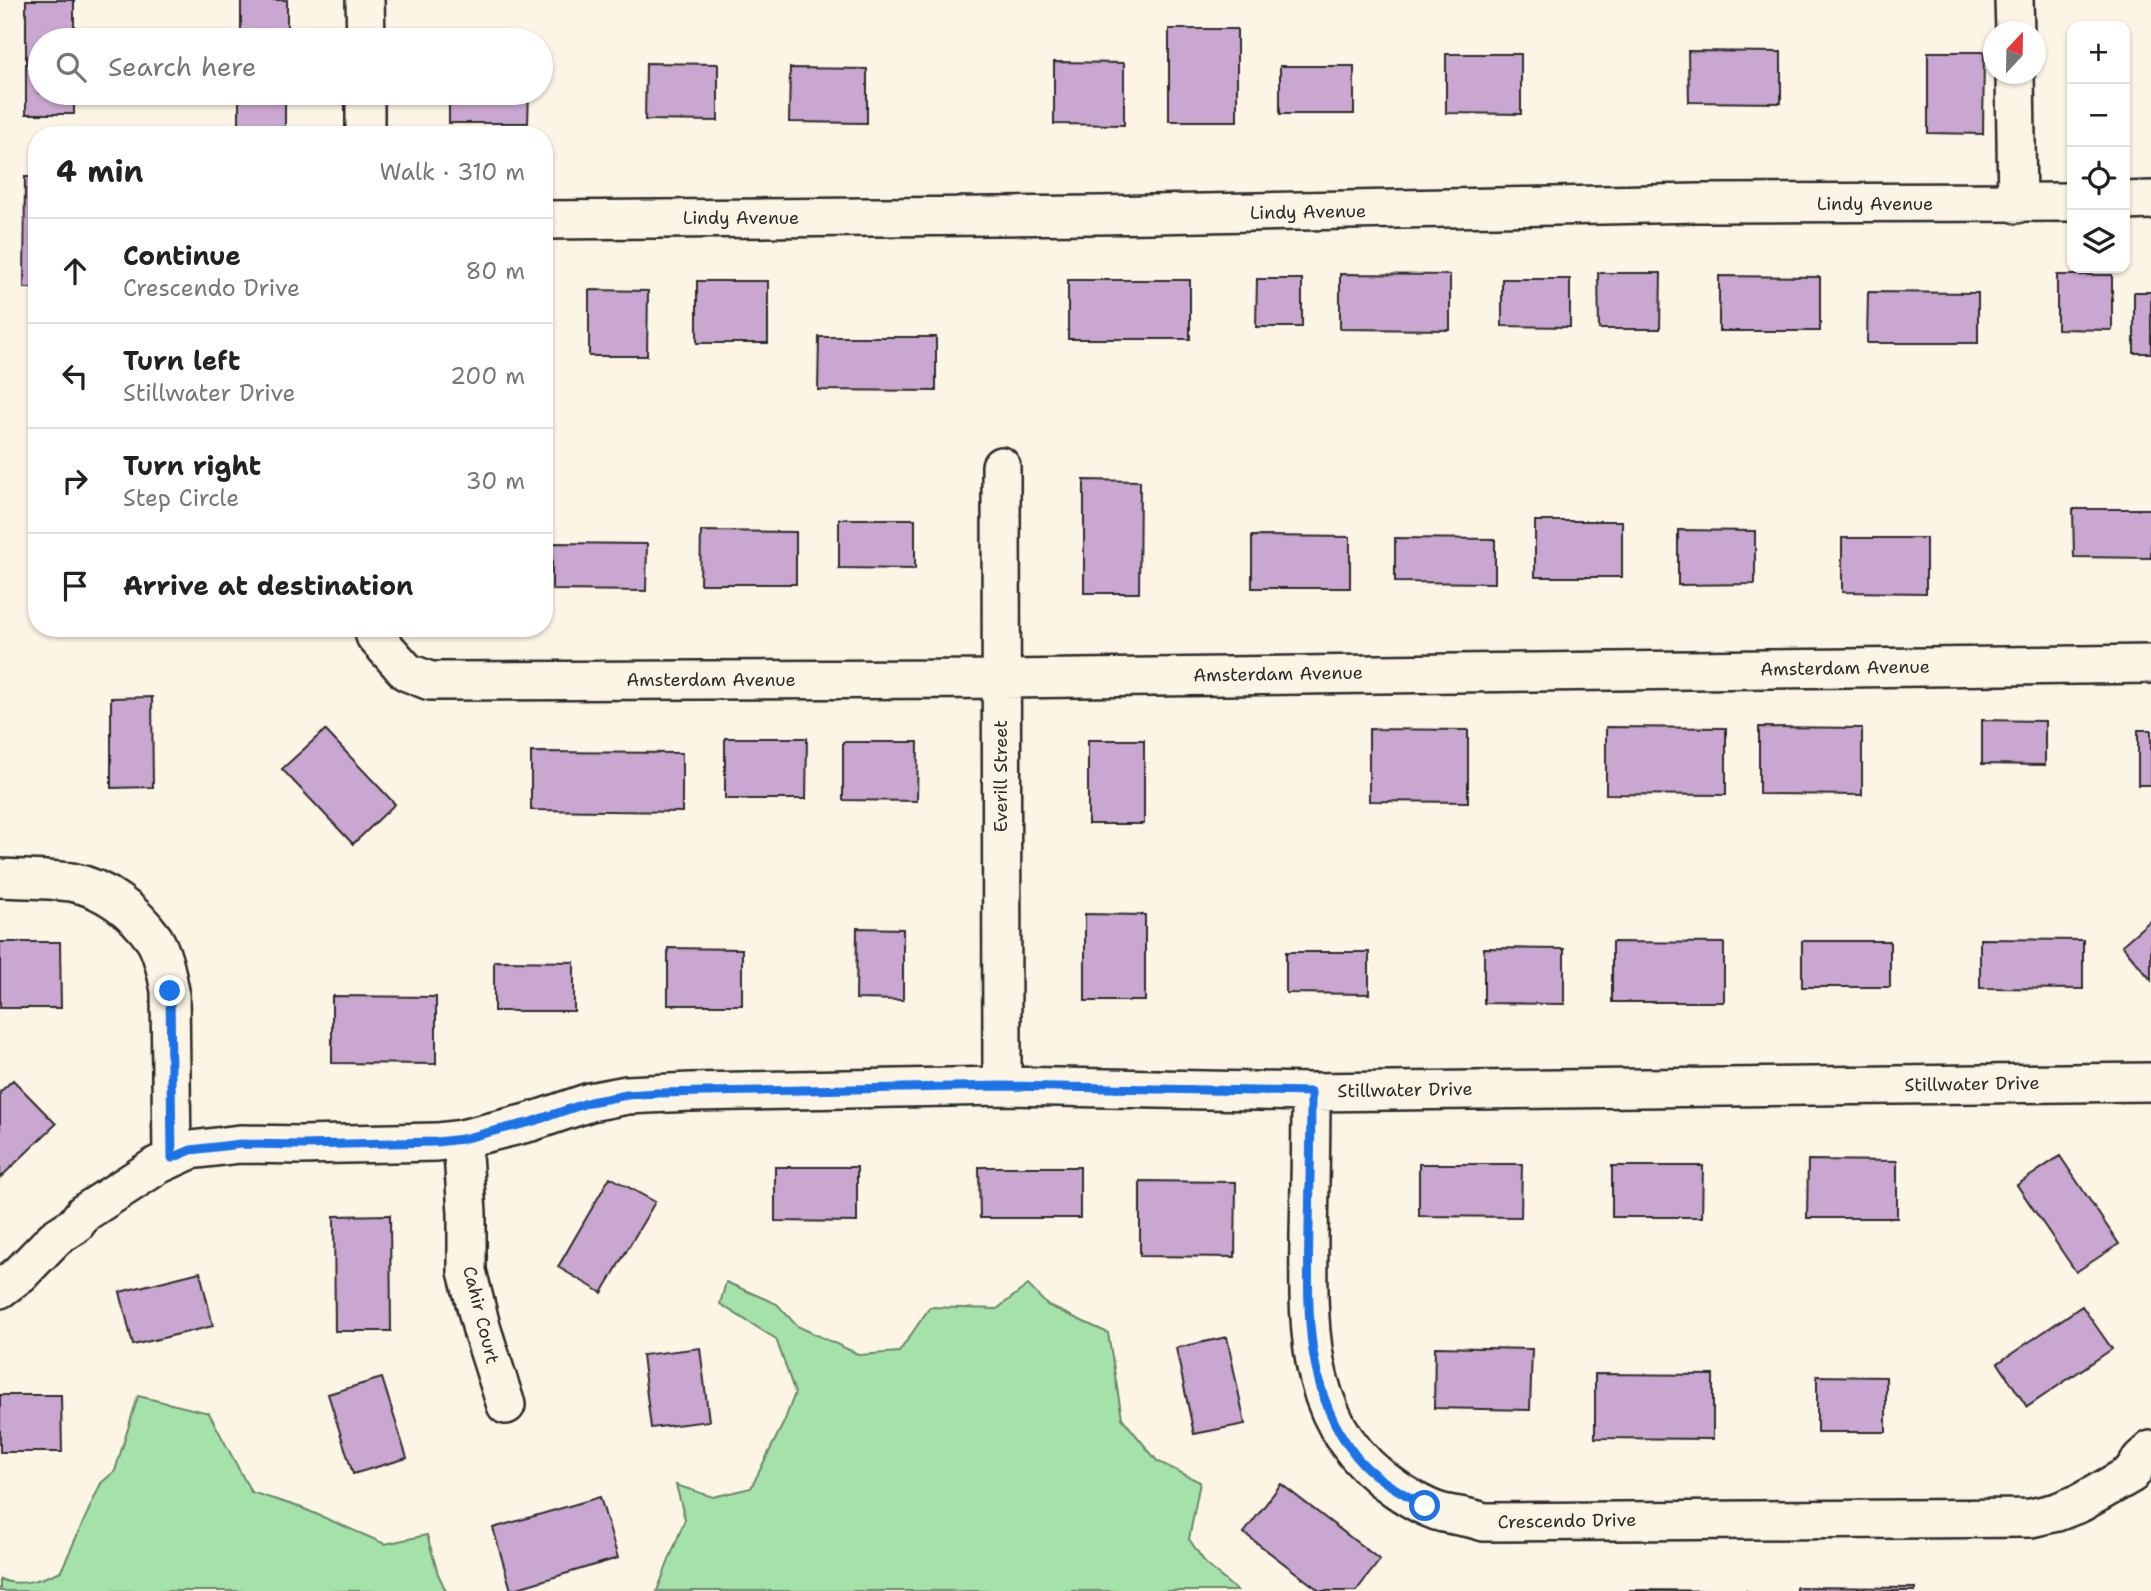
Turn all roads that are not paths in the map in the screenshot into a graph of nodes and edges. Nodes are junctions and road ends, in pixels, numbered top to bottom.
1 (365, 0) edge
2 (2014, 0) edge
3 (2015, 21) edge
4 (366, 28) edge
5 (2015, 84) edge
6 (365, 105) edge
7 (365, 126) edge
8 (2151, 200) edge
9 (2130, 201) edge
10 (2067, 202) edge
11 (2017, 204) junction
12 (553, 220) edge
13 (1001, 466) dead end
14 (376, 637) edge
15 (2151, 664) edge
16 (1000, 679) junction
17 (0, 878) edge
18 (2151, 1082) edge
19 (1002, 1086) junction
20 (1311, 1092) junction
21 (462, 1139) junction
22 (172, 1158) junction
23 (0, 1289) edge
24 (506, 1405) dead end
25 (2151, 1450) edge

1 - 4 street
2 - 3 street
5 - 11 street
6 - 7 street
8 - 9 street
10 - 11 street, Lindy Avenue
11 - 12 street, Lindy Avenue
13 - 16 street, Everill Street
14 - 16 street, Amsterdam Avenue
15 - 16 street, Amsterdam Avenue
16 - 19 street, Everill Street
17 - 22 street
18 - 20 street, Stillwater Drive
19 - 20 street, Stillwater Drive
19 - 21 street, Stillwater Drive
20 - 25 street, Crescendo Drive
21 - 22 street, Stillwater Drive
21 - 24 street, Cahir Court
22 - 23 street, Stillwater Drive

